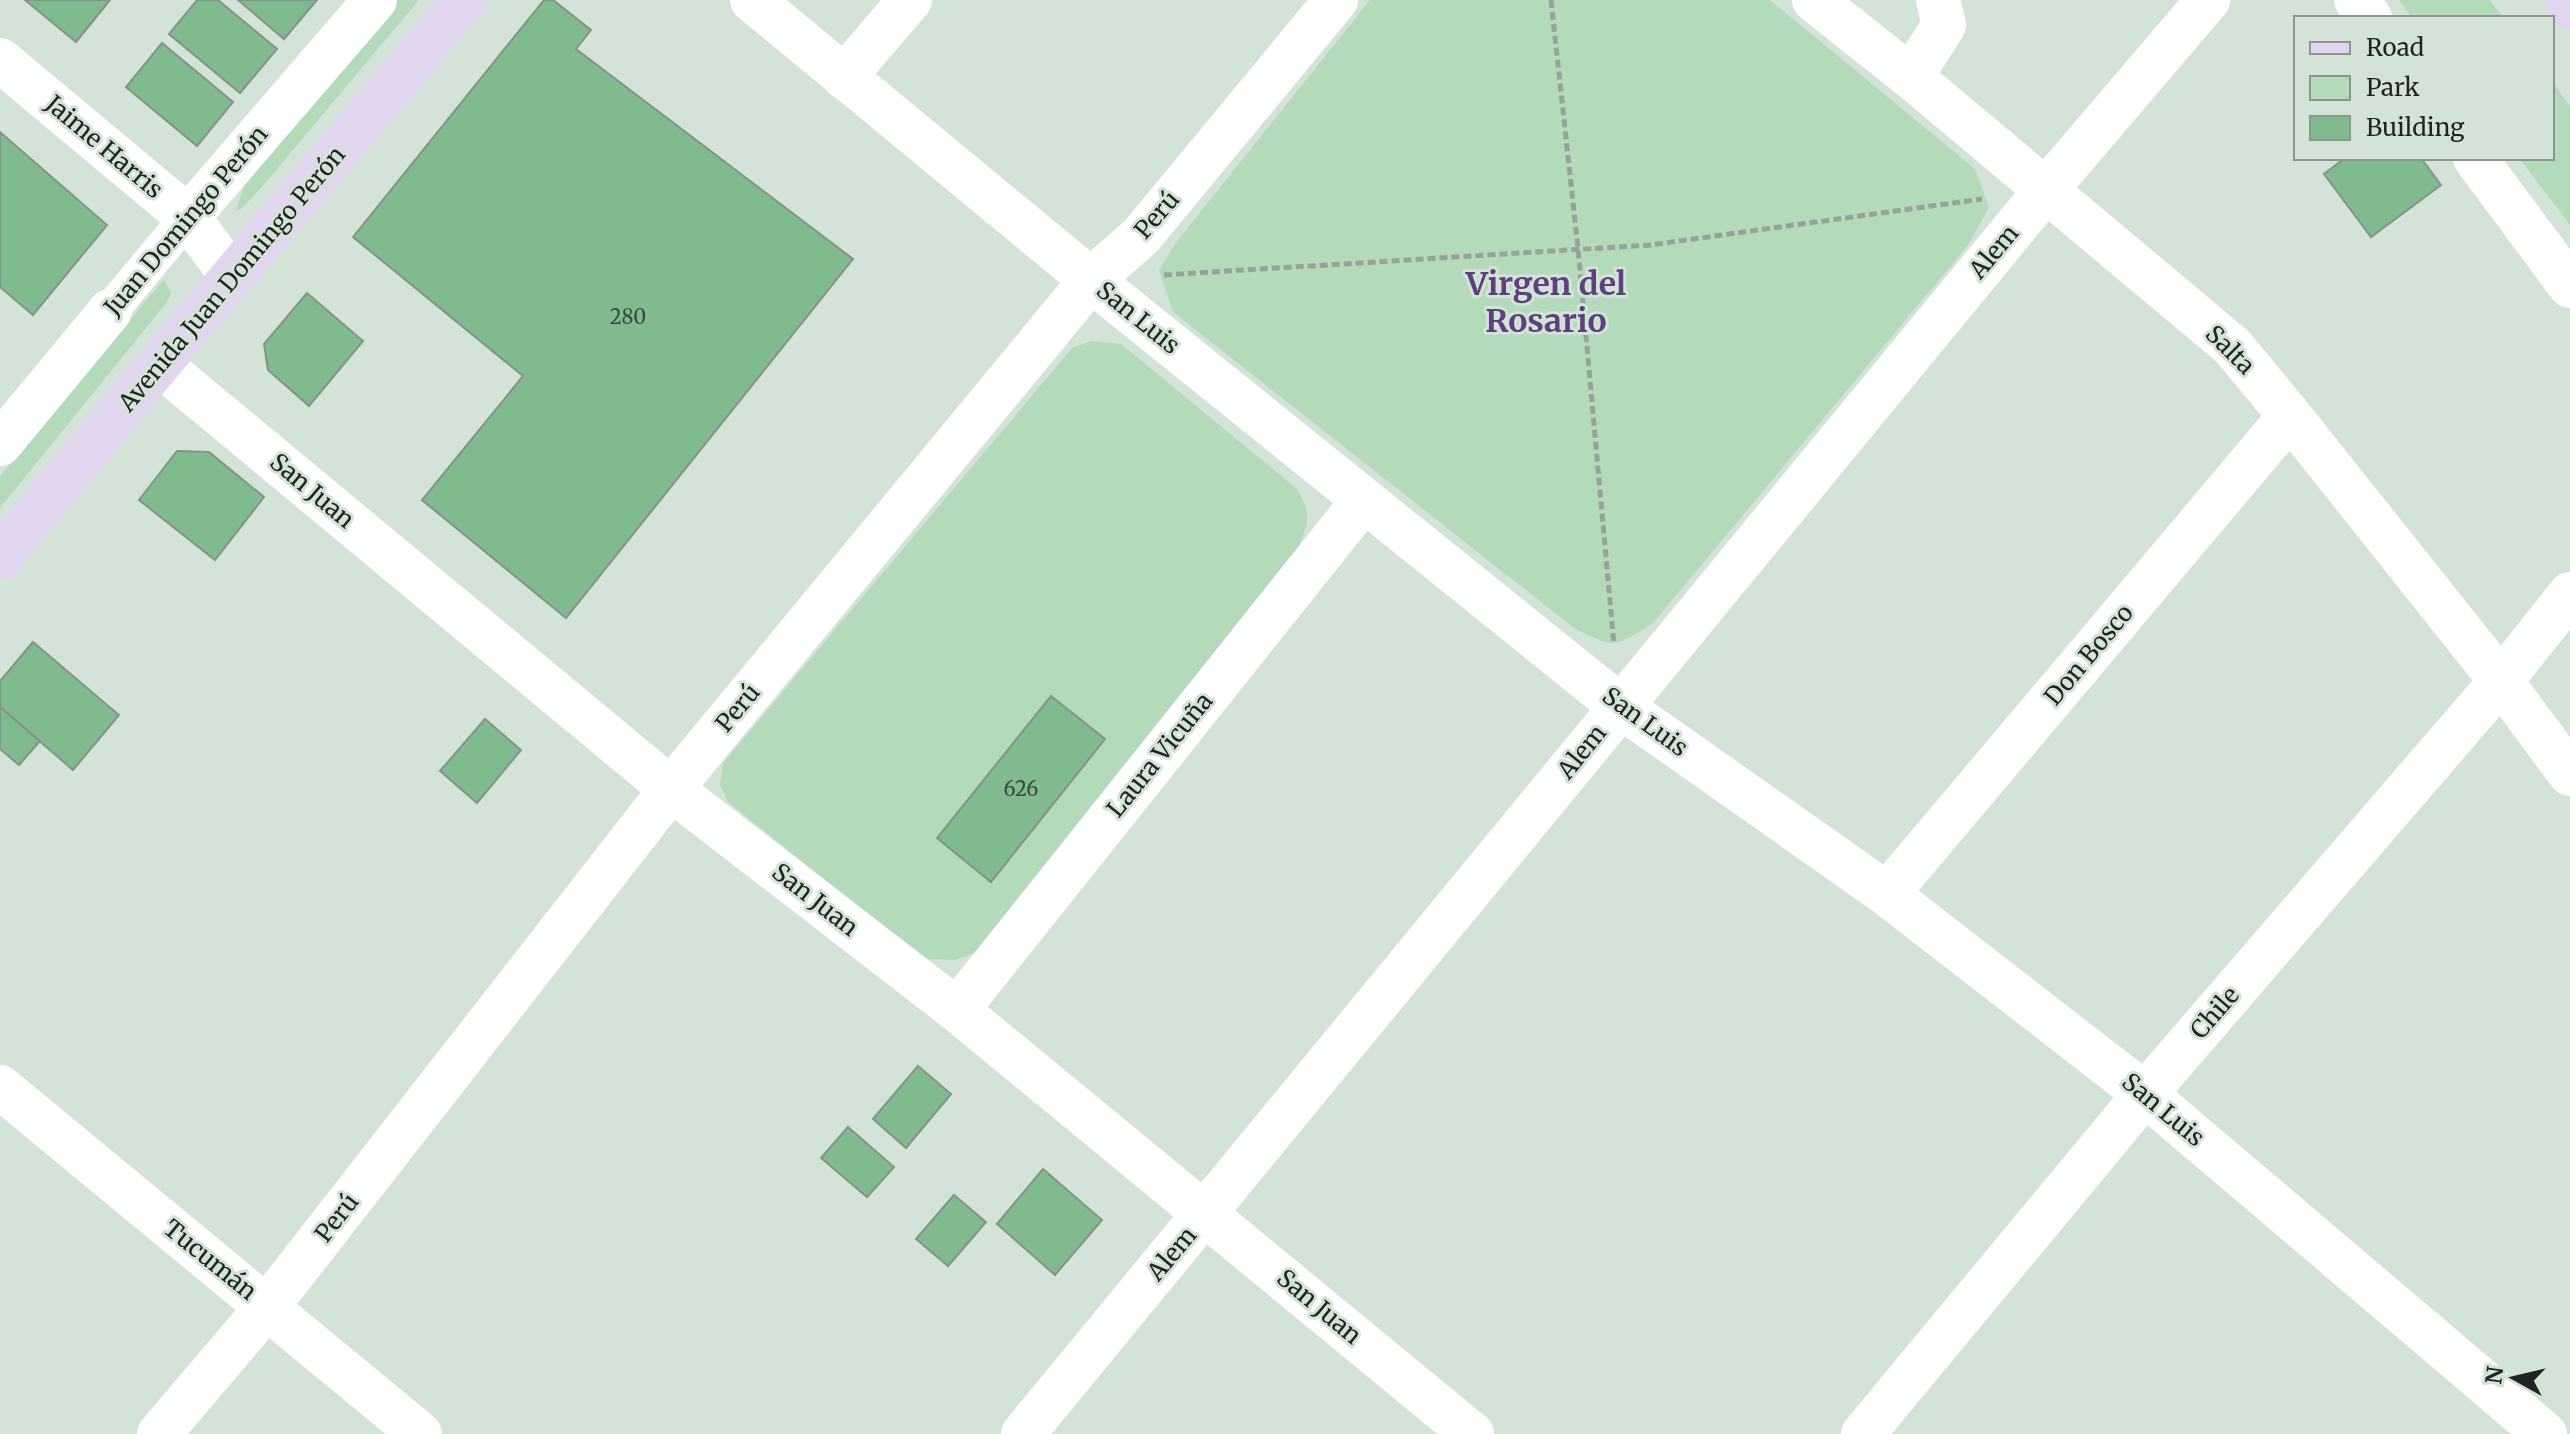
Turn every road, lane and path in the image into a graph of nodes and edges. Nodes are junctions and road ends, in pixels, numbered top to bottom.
1 (375, 0) edge
2 (465, 0) edge
3 (752, 0) edge
4 (910, 0) edge
5 (1336, 0) edge
6 (1551, 0) edge
7 (1814, 0) edge
8 (1938, 0) edge
9 (2208, 0) edge
10 (2356, 0) edge
11 (2565, 0) edge
12 (2570, 7) edge
13 (2368, 16) edge
14 (0, 60) edge
15 (844, 77) junction
16 (1911, 77) junction
17 (2476, 160) edge
18 (2045, 191) junction
19 (188, 217) junction
20 (1578, 248) junction
21 (232, 276) junction
22 (1091, 280) junction
23 (2570, 286) edge
24 (110, 311) joint
25 (159, 364) junction
26 (2290, 416) junction
27 (0, 444) edge
28 (1363, 501) junction
29 (0, 558) edge
30 (2570, 594) edge
31 (2501, 681) junction
32 (1620, 706) junction
33 (2570, 774) edge
34 (671, 789) junction
35 (1887, 894) junction
36 (957, 1010) junction
37 (0, 1087) edge
38 (2145, 1094) junction
39 (1206, 1213) junction
40 (267, 1307) junction
41 (159, 1434) edge
42 (420, 1434) edge
43 (1023, 1434) edge
44 (1472, 1434) edge
45 (1863, 1434) edge
46 (2545, 1434) edge

1 - 19 street, Juan Domingo Perón
2 - 21 main road, Avenida Juan Domingo Perón
3 - 15 street, San Luis
4 - 15 street
5 - 22 street, Perú
6 - 20 path
7 - 16 street, Salta
8 - 16 street
9 - 18 street, Alem
10 - 13 street
11 - 12 main road
14 - 19 street, Jaime Harris
15 - 22 street, San Luis
16 - 18 street, Salta
17 - 23 street
18 - 20 path
18 - 26 street, Salta
18 - 32 street, Alem
19 - 21 street, Jaime Harris
19 - 24 street, Juan Domingo Perón
20 - 22 path
20 - 32 path
21 - 25 main road, Avenida Juan Domingo Perón
22 - 28 street, San Luis
22 - 34 street, Perú
24 - 27 street, Juan Domingo Perón
25 - 29 main road, Avenida Juan Domingo Perón
25 - 34 street, San Juan
26 - 31 street, Salta
26 - 35 street, Don Bosco
28 - 32 street, San Luis
28 - 36 street, Laura Vicuña
30 - 31 street, Chile
31 - 33 street, Salta
31 - 38 street, Chile
32 - 35 street, San Luis
32 - 39 street, Alem
34 - 36 street, San Juan
34 - 40 street, Perú
35 - 38 street, San Luis
36 - 39 street, San Juan
37 - 40 street, Tucumán
38 - 45 street, Chile
38 - 46 street, San Luis
39 - 43 street, Alem
39 - 44 street, San Juan
40 - 41 street, Perú
40 - 42 street, Tucumán

